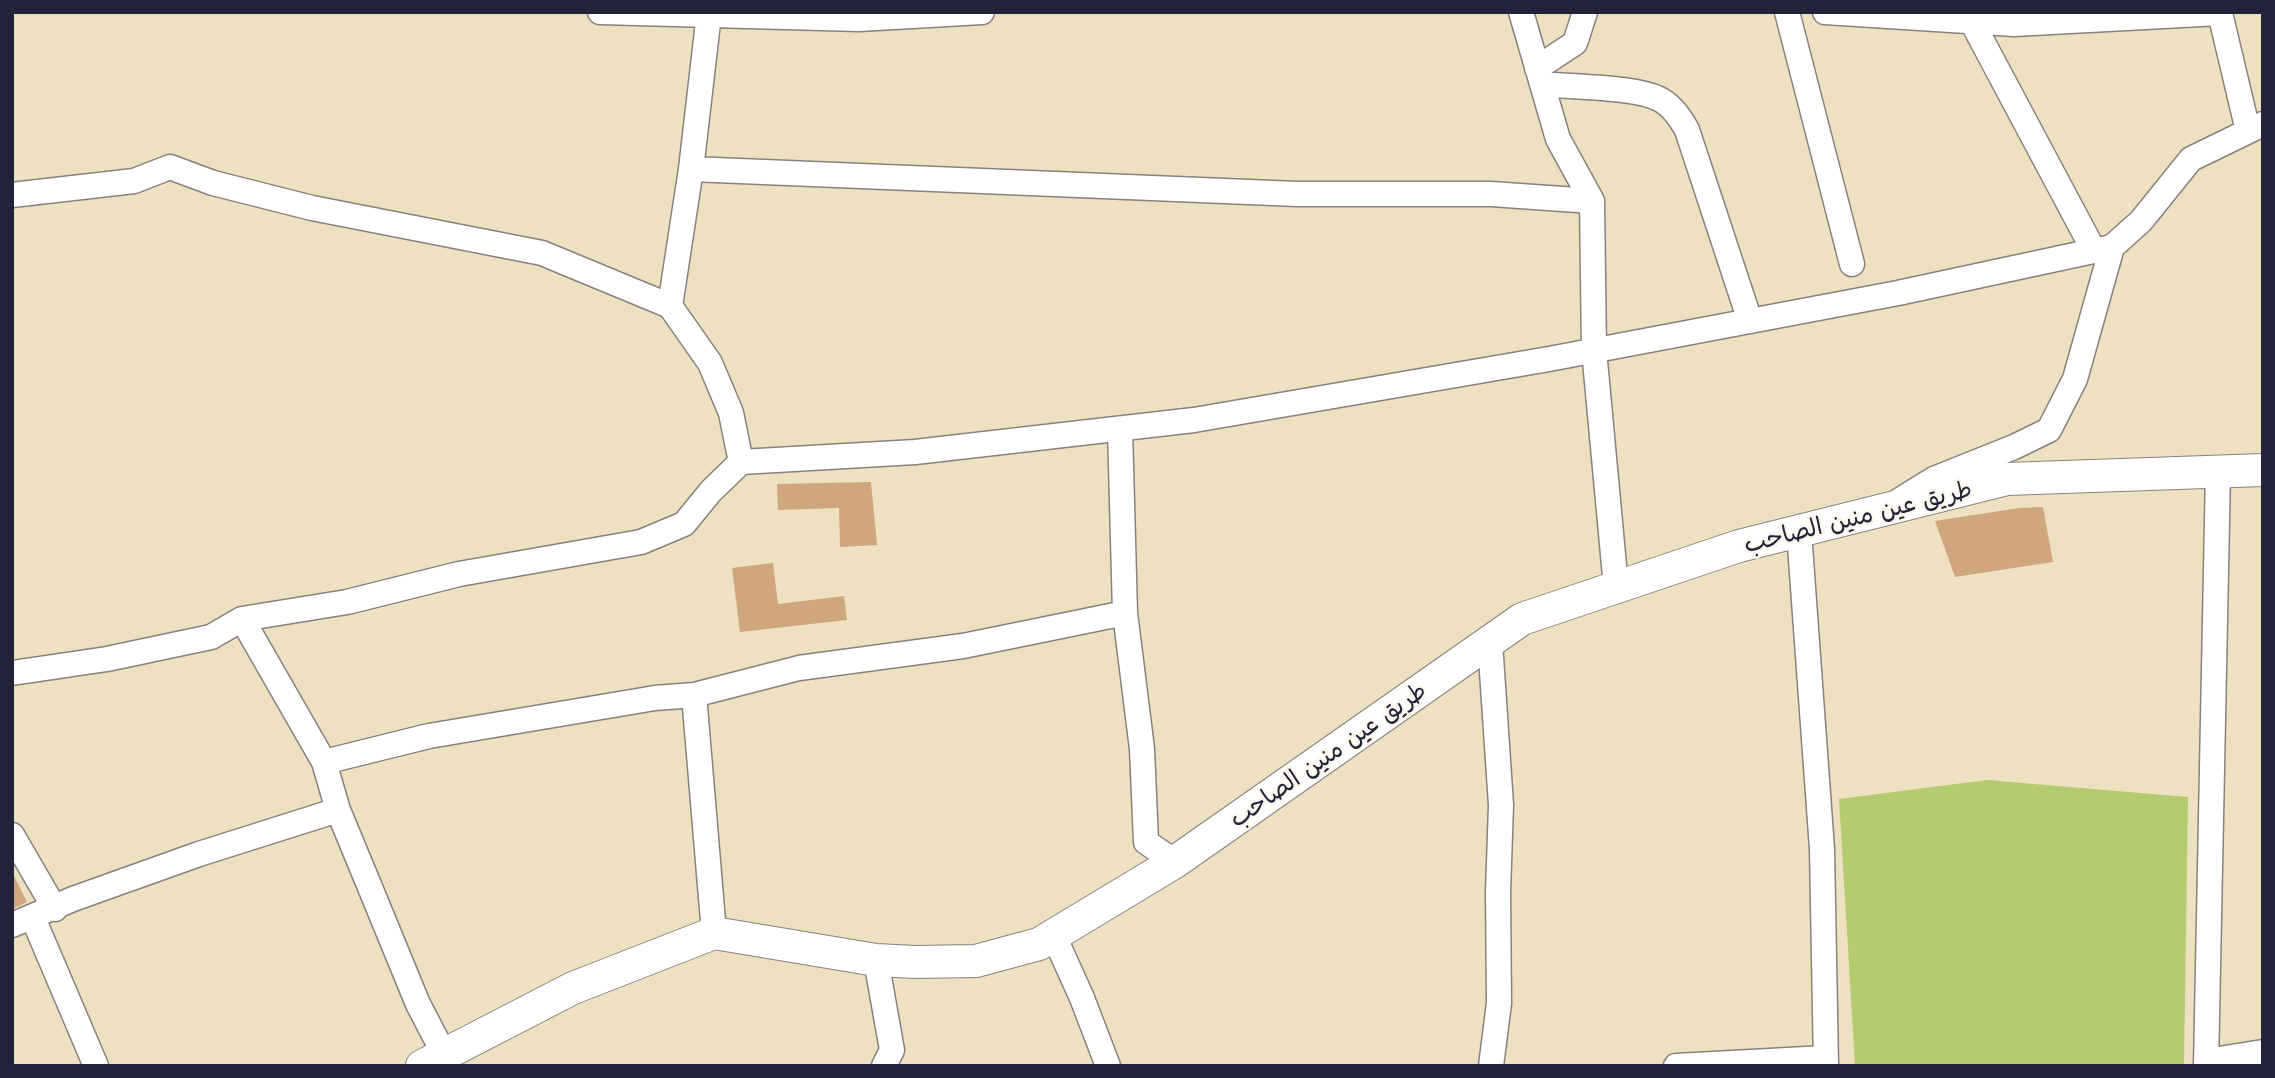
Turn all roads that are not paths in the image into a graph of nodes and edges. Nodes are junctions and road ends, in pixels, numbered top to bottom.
1 (600, 12) edge
2 (982, 12) edge
3 (1521, 12) edge
4 (1585, 12) edge
5 (1787, 12) edge
6 (1825, 12) edge
7 (640, 13) edge
8 (2221, 13) edge
9 (709, 14) edge
10 (911, 14) edge
11 (1866, 14) edge
12 (1914, 15) edge
13 (2079, 17) edge
14 (1972, 22) junction
15 (1540, 76) junction
16 (2263, 111) edge
17 (2255, 127) edge
18 (691, 169) junction
19 (12, 195) edge
20 (1592, 201) junction
21 (2103, 249) junction
22 (1852, 264) dead end
23 (670, 306) junction
24 (1751, 321) junction
25 (1594, 350) junction
26 (1120, 429) junction
27 (741, 462) junction
28 (2263, 470) edge
29 (2218, 471) junction
30 (1883, 510) junction
31 (1799, 532) junction
32 (1616, 587) junction
33 (1125, 613) junction
34 (242, 619) junction
35 (1490, 642) junction
36 (12, 673) edge
37 (694, 695) junction
38 (324, 762) junction
39 (338, 810) junction
40 (12, 835) edge
41 (1175, 862) junction
42 (33, 917) edge
43 (714, 933) junction
44 (1054, 936) junction
45 (876, 960) junction
46 (2263, 1052) edge
47 (429, 1062) edge
48 (1825, 1062) edge
49 (2206, 1063) edge
50 (96, 1066) edge
51 (884, 1066) edge
52 (1108, 1066) edge
53 (1492, 1066) edge
54 (1676, 1066) edge

1 - 7 street
2 - 10 street
3 - 15 street
4 - 15 street
5 - 22 street
6 - 11 street
7 - 9 street
8 - 13 street
8 - 17 street
9 - 10 street
9 - 18 street
11 - 12 street
12 - 14 street
13 - 14 street
14 - 21 street
15 - 20 street
15 - 24 street
16 - 17 street
17 - 21 street
18 - 20 street
18 - 23 street
19 - 23 street
20 - 25 street
21 - 24 street
21 - 30 street
23 - 27 street
24 - 25 street
25 - 26 street
25 - 32 street
26 - 27 street
26 - 33 street
27 - 34 street
28 - 29 main road, طريق عين منين الصاحب
29 - 30 main road, طريق عين منين الصاحب
29 - 49 street
30 - 31 main road, طريق عين منين الصاحب
31 - 32 main road, طريق عين منين الصاحب
31 - 48 street
32 - 35 main road, طريق عين منين الصاحب
33 - 37 street
33 - 41 street
34 - 36 street
34 - 38 street
35 - 41 main road, طريق عين منين الصاحب
35 - 53 street
37 - 38 street
37 - 43 street
38 - 39 street
39 - 42 street
39 - 47 street
40 - 42 street
41 - 44 main road, طريق عين منين الصاحب
42 - 50 street
43 - 45 main road, طريق عين منين الصاحب
43 - 47 main road
44 - 45 main road, طريق عين منين الصاحب
44 - 52 street
45 - 51 street
46 - 49 street
48 - 54 street

